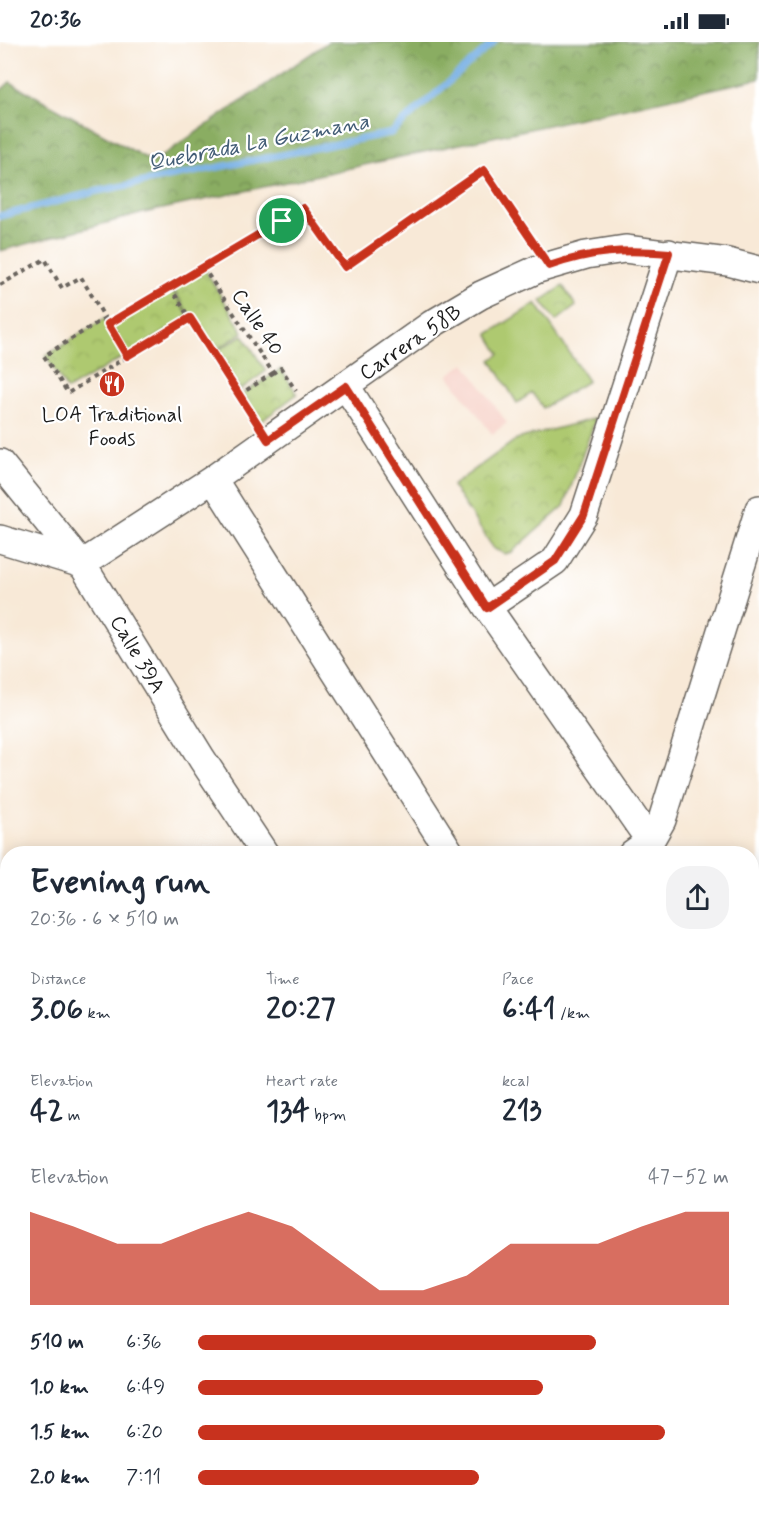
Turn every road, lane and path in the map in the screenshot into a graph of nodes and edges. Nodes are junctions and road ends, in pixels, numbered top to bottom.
1 (669, 253) junction
2 (549, 266) junction
3 (203, 267) junction
4 (759, 270) edge
5 (0, 285) edge
6 (170, 286) junction
7 (105, 318) junction
8 (190, 318) junction
9 (108, 324) junction
10 (127, 356) junction
11 (273, 373) junction
12 (346, 386) junction
13 (238, 395) junction
14 (309, 411) junction
15 (268, 440) junction
16 (0, 463) edge
17 (213, 479) junction
18 (759, 509) edge
19 (0, 539) edge
20 (82, 564) junction
21 (487, 608) junction
22 (260, 846) edge
23 (446, 846) edge
24 (640, 846) edge
25 (642, 846) edge

1 - 2 street, Carrera 58B
1 - 4 street, Carrera 58B
1 - 21 street
2 - 3 path
2 - 12 street, Carrera 58B
3 - 6 path
3 - 11 path, Calle 40
5 - 7 path
6 - 8 path
6 - 9 path
7 - 9 path
7 - 10 path
8 - 10 path
8 - 13 path
9 - 10 path
11 - 13 path
11 - 14 path, Calle 40
12 - 14 street, Carrera 58B
12 - 21 street
13 - 15 path
14 - 15 street, Carrera 58B
15 - 17 street, Carrera 58B
16 - 20 street, Calle 39A
17 - 20 street, Carrera 58B
17 - 23 street
18 - 25 street
19 - 20 street
20 - 22 street, Calle 39A
21 - 24 street

